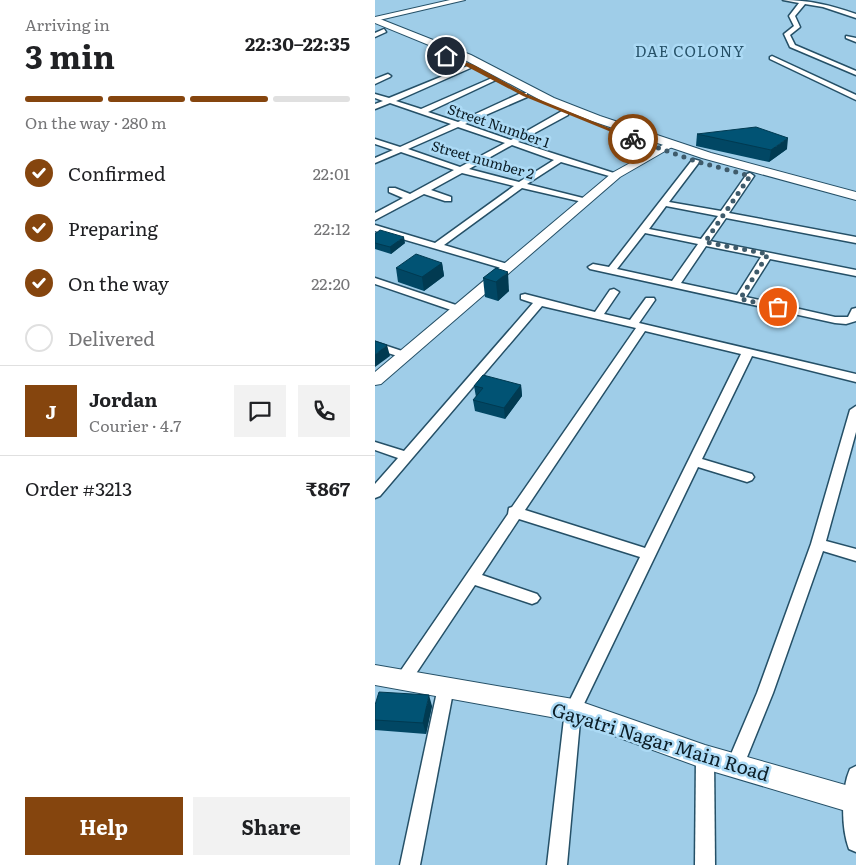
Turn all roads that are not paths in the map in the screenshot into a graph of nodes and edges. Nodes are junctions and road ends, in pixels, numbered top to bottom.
1 (461, 0) edge
2 (786, 0) edge
3 (835, 0) edge
4 (803, 1) edge
5 (817, 4) junction
6 (856, 16) edge
7 (375, 18) edge
8 (378, 31) edge
9 (848, 37) dead end
10 (856, 40) edge
11 (772, 58) dead end
12 (856, 63) edge
13 (839, 65) junction
14 (472, 66) junction
15 (856, 73) edge
16 (388, 76) dead end
17 (495, 79) junction
18 (375, 82) edge
19 (524, 95) junction
20 (375, 96) edge
21 (855, 97) edge
22 (389, 101) junction
23 (375, 107) edge
24 (421, 112) junction
25 (565, 113) junction
26 (457, 124) junction
27 (375, 141) edge
28 (509, 141) junction
29 (664, 147) junction
30 (402, 149) junction
31 (560, 159) junction
32 (375, 161) edge
33 (695, 161) junction
34 (458, 170) junction
35 (616, 175) junction
36 (750, 176) junction
37 (520, 185) junction
38 (392, 190) dead end
39 (422, 190) junction
40 (856, 196) edge
41 (409, 197) junction
42 (448, 199) dead end
43 (584, 202) junction
44 (663, 203) junction
45 (856, 204) edge
46 (723, 214) junction
47 (375, 217) edge
48 (642, 230) junction
49 (377, 231) edge
50 (856, 240) edge
51 (705, 242) junction
52 (438, 245) junction
53 (768, 254) junction
54 (508, 267) junction
55 (593, 267) dead end
56 (611, 271) junction
57 (856, 273) edge
58 (375, 282) edge
59 (675, 284) junction
60 (614, 292) dead end
61 (525, 297) dead end
62 (740, 299) junction
63 (649, 300) dead end
64 (540, 302) junction
65 (458, 309) junction
66 (856, 311) edge
67 (598, 316) junction
68 (638, 325) junction
69 (375, 345) edge
70 (748, 352) junction
71 (404, 355) junction
72 (856, 378) edge
73 (375, 380) edge
74 (856, 410) edge
75 (375, 446) edge
76 (407, 456) junction
77 (693, 461) junction
78 (747, 477) dead end
79 (375, 493) edge
80 (514, 512) junction
81 (818, 544) junction
82 (648, 554) junction
83 (856, 555) edge
84 (471, 577) junction
85 (532, 598) dead end
86 (375, 674) edge
87 (403, 679) junction
88 (446, 687) junction
89 (573, 710) junction
90 (705, 757) junction
91 (735, 766) junction
92 (856, 775) edge
93 (854, 800) edge
94 (856, 842) edge
95 (410, 865) edge
96 (557, 865) edge
97 (705, 865) edge

1 - 7 street
2 - 4 street
3 - 5 street
4 - 5 street
4 - 13 street
5 - 6 street
7 - 29 main road
8 - 14 main road
9 - 10 street
11 - 21 street
12 - 13 street
13 - 15 street
14 - 17 main road
14 - 22 street
16 - 18 street
17 - 19 main road
17 - 24 street
19 - 25 main road
19 - 26 street
20 - 22 street, Street Number 1
22 - 23 street
22 - 24 street, Street Number 1
24 - 26 street, Street Number 1
25 - 28 street
25 - 29 main road
26 - 28 street, Street Number 1
26 - 30 street
27 - 30 street, Street number 2
28 - 31 street, Street Number 1
28 - 34 street
29 - 33 main road
29 - 35 street
29 - 40 main road
30 - 32 street
30 - 34 street, Street number 2
31 - 35 street, Street Number 1
31 - 37 street
33 - 36 main road
33 - 44 street
34 - 37 street, Street number 2
34 - 39 street
35 - 43 street
36 - 45 main road
36 - 46 street
37 - 43 street, Street number 2
37 - 52 street
38 - 41 street
39 - 41 street
39 - 42 street
41 - 47 street
43 - 54 street
44 - 46 street
44 - 48 street
46 - 50 street
46 - 51 street
48 - 51 street
48 - 56 street
49 - 52 street
51 - 53 street
51 - 59 street
52 - 54 street
53 - 57 street
53 - 62 street
54 - 65 street
55 - 56 street
56 - 59 street
58 - 65 street
59 - 62 street
60 - 67 street
61 - 64 street
62 - 66 street
63 - 68 street
64 - 67 street
64 - 76 street
65 - 71 street
67 - 68 street
68 - 70 street
68 - 80 street
69 - 71 street
70 - 72 street
70 - 77 street
71 - 73 street
74 - 81 street
75 - 76 street
76 - 79 street
77 - 78 street
77 - 82 street
80 - 82 street
80 - 84 street
81 - 83 street
81 - 91 street
82 - 89 street
84 - 85 street
84 - 87 street
86 - 87 street, Gayatri Nagar Main Road
87 - 88 street, Gayatri Nagar Main Road
88 - 89 street, Gayatri Nagar Main Road
88 - 95 street
89 - 90 street, Gayatri Nagar Main Road
89 - 96 street
90 - 91 street, Gayatri Nagar Main Road
90 - 97 street
91 - 93 street, Gayatri Nagar Main Road
92 - 93 street
93 - 94 street

